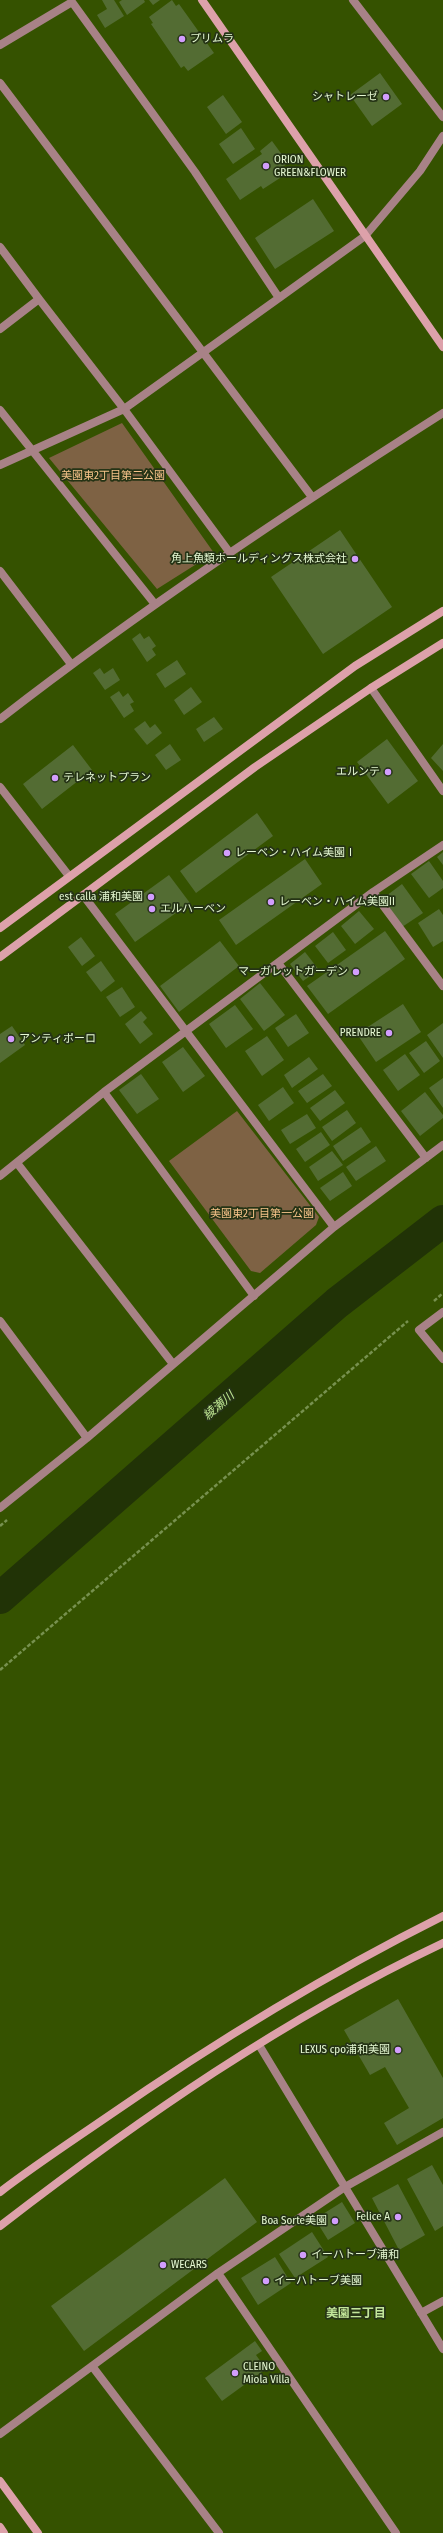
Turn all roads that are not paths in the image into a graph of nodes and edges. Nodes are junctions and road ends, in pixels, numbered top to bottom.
1 (202, 0) edge
2 (353, 0) edge
3 (74, 1) edge
4 (0, 45) edge
5 (0, 84) edge
6 (443, 117) edge
7 (443, 136) edge
8 (365, 236) junction
9 (0, 247) edge
10 (279, 298) junction
11 (40, 299) junction
12 (0, 329) edge
13 (443, 347) edge
14 (203, 352) junction
15 (124, 409) junction
16 (0, 410) edge
17 (443, 413) edge
18 (31, 452) junction
19 (0, 464) edge
20 (312, 496) junction
21 (230, 553) junction
22 (0, 571) edge
23 (154, 603) junction
24 (443, 611) edge
25 (443, 643) edge
26 (71, 664) junction
27 (371, 688) junction
28 (0, 719) edge
29 (0, 787) edge
30 (443, 791) edge
31 (443, 845) edge
32 (69, 876) junction
33 (373, 892) junction
34 (83, 895) junction
35 (0, 928) edge
36 (0, 957) edge
37 (278, 963) junction
38 (443, 986) edge
39 (185, 1032) junction
40 (104, 1092) junction
41 (443, 1144) edge
42 (426, 1158) junction
43 (17, 1163) junction
44 (0, 1176) edge
45 (334, 1227) junction
46 (254, 1296) junction
47 (443, 1312) edge
48 (0, 1321) edge
49 (443, 1359) edge
50 (174, 1364) junction
51 (87, 1438) junction
52 (0, 1508) edge
53 (443, 1916) edge
54 (443, 1943) edge
55 (259, 2045) junction
56 (443, 2132) edge
57 (345, 2187) junction
58 (0, 2192) edge
59 (0, 2226) edge
60 (218, 2273) junction
61 (443, 2301) edge
62 (420, 2313) junction
63 (443, 2349) edge
64 (92, 2366) junction
65 (0, 2434) edge
66 (0, 2481) edge
67 (0, 2527) edge
68 (4, 2533) edge
69 (38, 2533) edge
70 (219, 2533) edge
71 (396, 2533) edge

1 - 8 street
2 - 6 street
3 - 4 street
3 - 10 street
5 - 14 street
7 - 8 street
8 - 10 street
8 - 13 street
9 - 11 street
10 - 14 street
11 - 12 street
11 - 15 street
14 - 15 street
14 - 20 street
15 - 18 street
15 - 21 street
16 - 18 street
17 - 20 street
18 - 19 street
18 - 23 street
20 - 21 street
21 - 23 street
22 - 26 street
23 - 26 street
24 - 32 street
25 - 27 street
26 - 28 street
27 - 30 street
27 - 34 street
29 - 32 street
31 - 33 street
32 - 35 street
33 - 37 street
33 - 38 street
34 - 36 street
34 - 39 street
37 - 39 street
37 - 42 street
39 - 40 street
39 - 45 street
40 - 43 street
40 - 46 street
41 - 42 street
42 - 45 street
43 - 44 street
43 - 50 street
45 - 46 street
46 - 50 street
47 - 49 street
48 - 51 street
50 - 51 street
51 - 52 street
53 - 58 street
54 - 55 street
55 - 57 street
55 - 59 street
56 - 57 street
57 - 60 street
57 - 62 street
60 - 64 street
60 - 71 street
61 - 62 street
62 - 63 street
64 - 65 street
64 - 70 street
66 - 69 street
67 - 68 street

